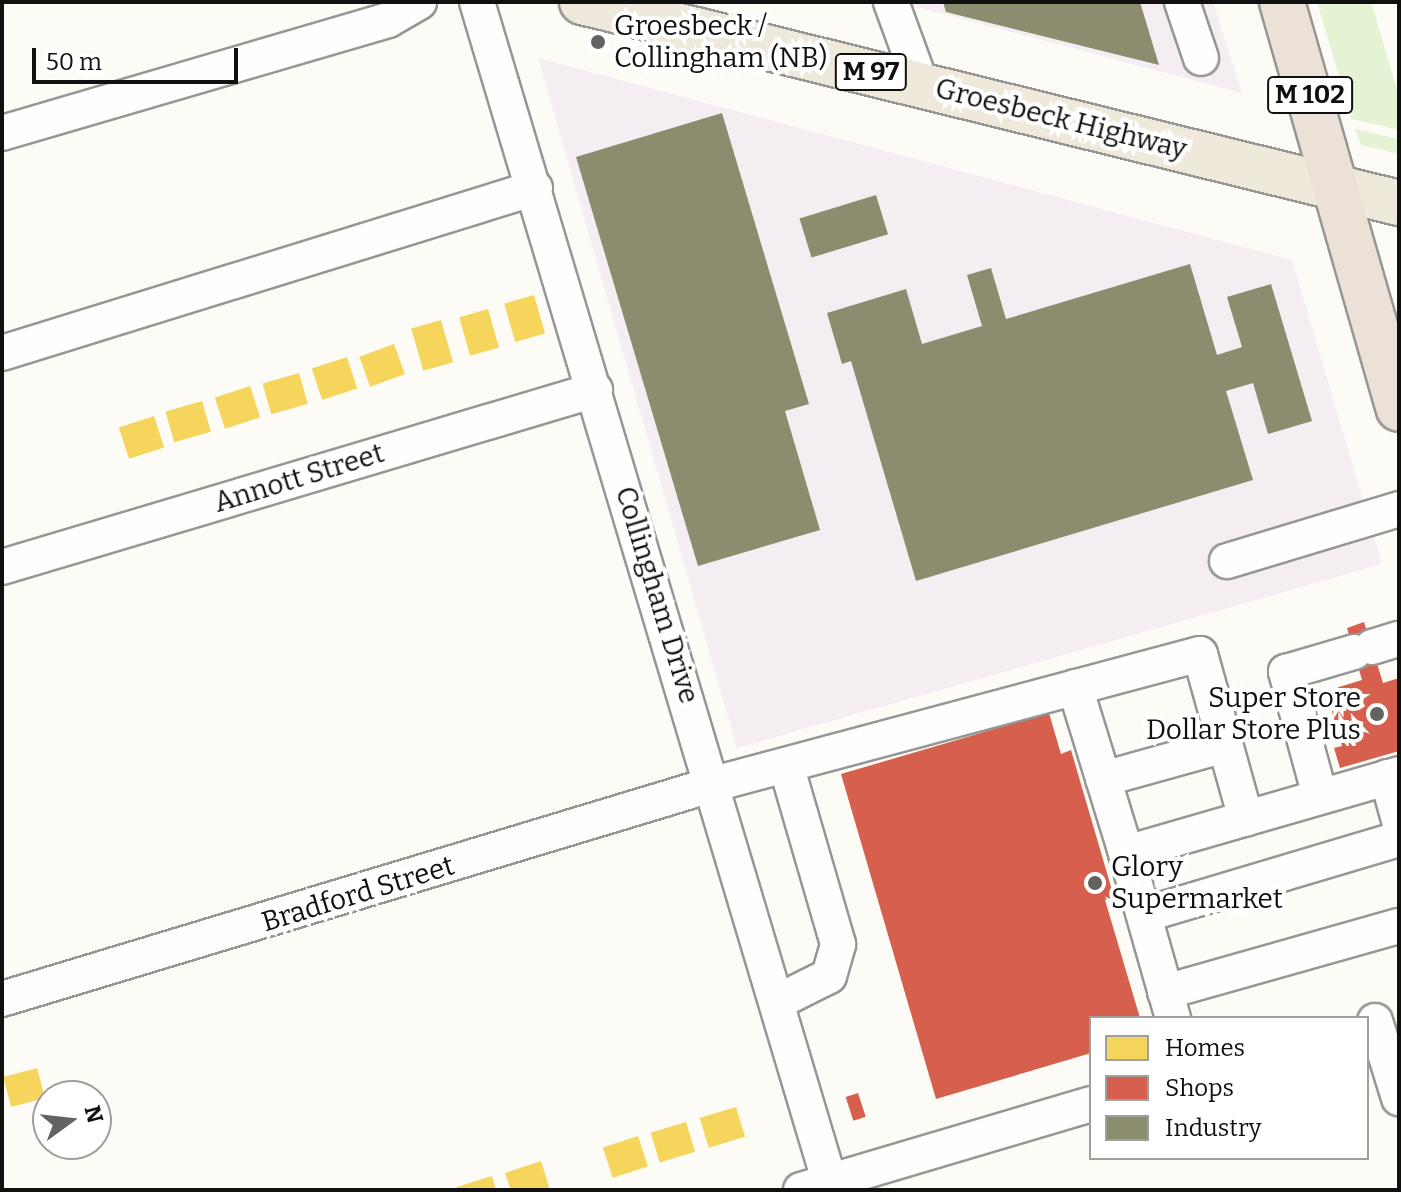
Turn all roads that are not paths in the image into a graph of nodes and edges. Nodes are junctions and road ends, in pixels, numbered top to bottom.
1 (419, 2) edge
2 (477, 2) edge
3 (582, 2) edge
4 (891, 2) edge
5 (1182, 2) edge
6 (1282, 2) edge
7 (1201, 58) dead end
8 (921, 84) junction
9 (2, 133) edge
10 (535, 188) junction
11 (1338, 188) junction
12 (1399, 203) edge
13 (2, 353) edge
14 (595, 390) junction
15 (1399, 409) edge
16 (1399, 509) edge
17 (1227, 561) dead end
18 (2, 567) edge
19 (1375, 646) edge
20 (1075, 687) junction
21 (1225, 745) junction
22 (786, 765) junction
23 (1393, 776) edge
24 (1103, 779) junction
25 (714, 784) junction
26 (1320, 796) junction
27 (1246, 819) junction
28 (1399, 820) edge
29 (1399, 839) edge
30 (1126, 853) junction
31 (1147, 914) junction
32 (1399, 926) edge
33 (2, 999) edge
34 (779, 1001) junction
35 (1169, 1005) edge
36 (1380, 1019) edge
37 (1399, 1098) edge
38 (1089, 1105) edge
39 (821, 1187) edge

1 - 9 street
2 - 10 street, Collingham Drive
3 - 8 main road, Groesbeck Highway / M 97
4 - 8 street
5 - 7 street
6 - 11 highway, M 102
8 - 11 main road, Groesbeck Highway / M 97
10 - 13 street
10 - 14 street, Collingham Drive
11 - 12 main road, Groesbeck Highway / M 97
11 - 15 highway, M 102
14 - 18 street, Annott Street
14 - 25 street, Collingham Drive
16 - 17 street
19 - 26 street
20 - 21 street, Bradford Street
20 - 22 street, Bradford Street
20 - 24 street
21 - 24 street
21 - 27 street
22 - 25 street, Bradford Street
22 - 34 street
23 - 26 street
23 - 28 street
24 - 30 street
25 - 33 street, Bradford Street
25 - 34 street, Collingham Drive
26 - 27 street
27 - 30 street
29 - 31 street
30 - 31 street
31 - 35 street
32 - 35 street
34 - 39 street, Collingham Drive
36 - 37 street
38 - 39 street

